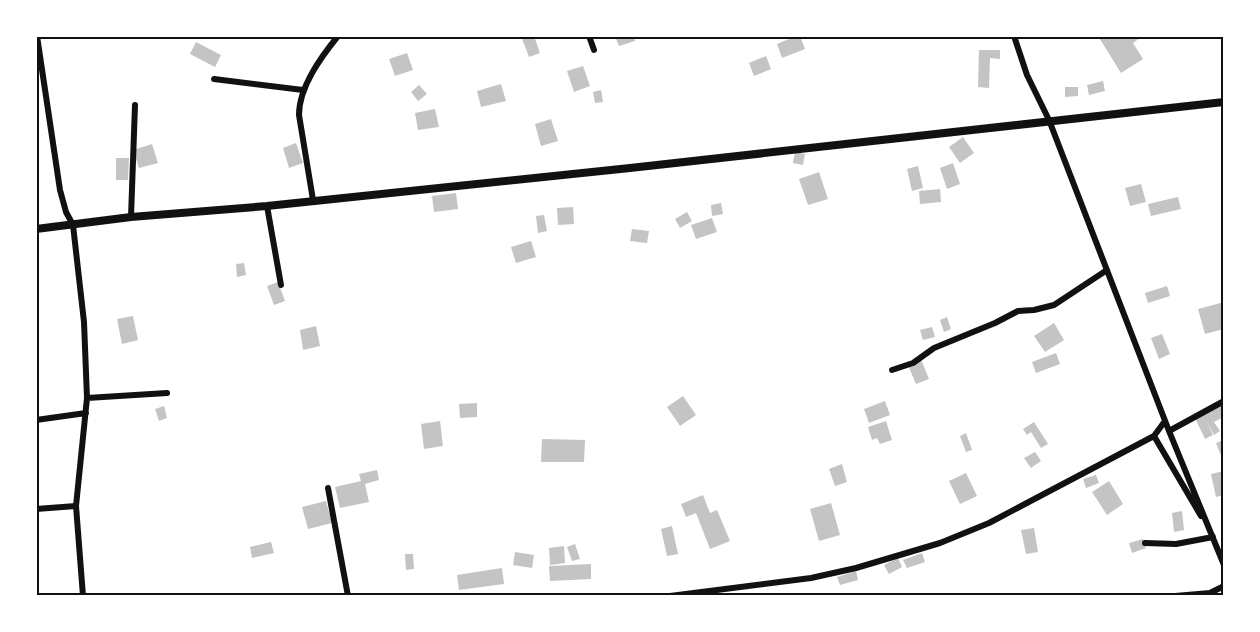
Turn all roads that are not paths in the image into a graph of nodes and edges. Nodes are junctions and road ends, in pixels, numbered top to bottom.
1 (37, 36) edge
2 (338, 36) edge
3 (589, 36) edge
4 (1014, 36) edge
5 (594, 50) dead end
6 (214, 79) dead end
7 (303, 90) junction
8 (1224, 102) edge
9 (135, 105) dead end
10 (1049, 120) junction
11 (313, 200) junction
12 (267, 206) junction
13 (131, 217) junction
14 (73, 225) junction
15 (36, 229) edge
16 (1107, 270) junction
17 (280, 285) dead end
18 (892, 370) dead end
19 (167, 393) dead end
20 (87, 398) junction
21 (1224, 401) edge
22 (86, 413) junction
23 (36, 420) edge
24 (1165, 421) junction
25 (1169, 431) junction
26 (1154, 436) junction
27 (328, 488) dead end
28 (76, 506) junction
29 (36, 509) edge
30 (1213, 537) junction
31 (1144, 543) dead end
32 (1224, 565) edge
33 (1224, 586) edge
34 (83, 596) edge
35 (348, 596) edge
36 (670, 596) edge
37 (1175, 596) edge

1 - 14 street
2 - 7 street
3 - 5 street
4 - 10 street
6 - 7 street
7 - 11 street
8 - 10 street
9 - 13 street
10 - 11 street
10 - 16 street
11 - 12 street
12 - 13 street
12 - 17 street
13 - 14 street
14 - 15 street
14 - 20 street
16 - 18 street
16 - 24 street
19 - 20 street
20 - 22 street
21 - 25 street
22 - 23 street
22 - 28 street
24 - 25 street
24 - 26 street
25 - 30 street
26 - 30 street
26 - 36 street
27 - 35 street
28 - 29 street
28 - 34 street
30 - 31 street
30 - 32 street
33 - 37 street

